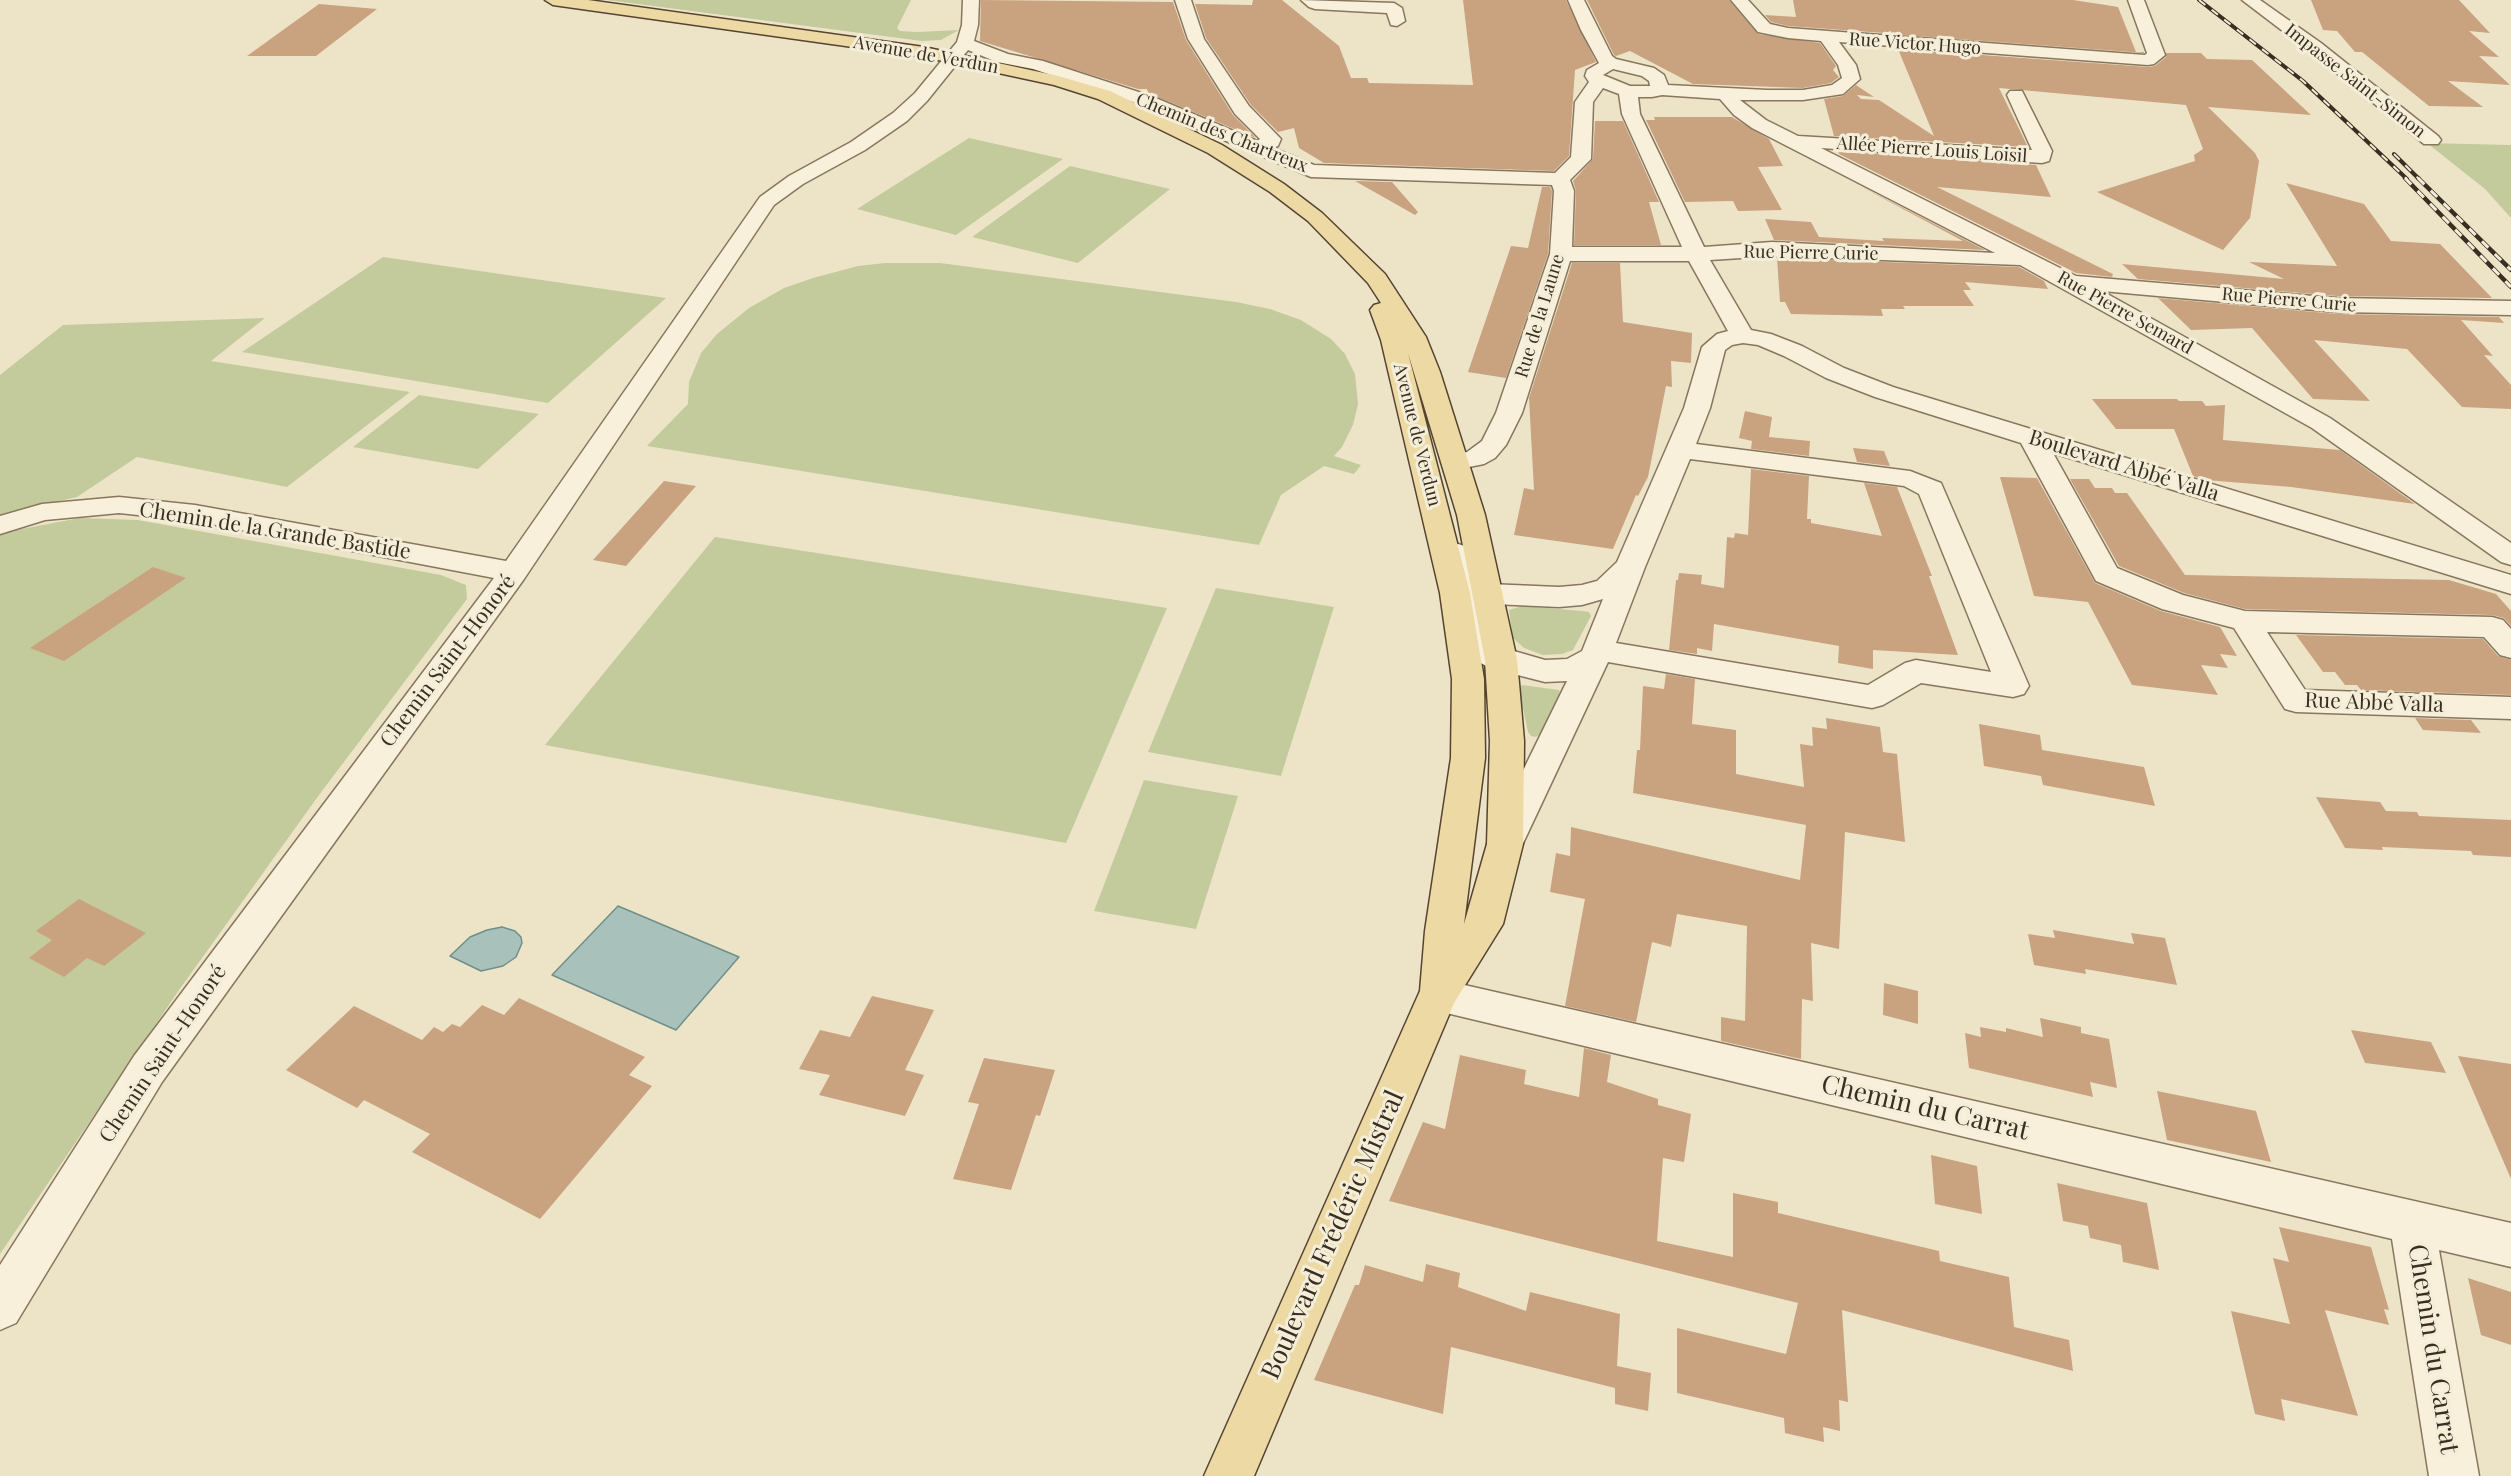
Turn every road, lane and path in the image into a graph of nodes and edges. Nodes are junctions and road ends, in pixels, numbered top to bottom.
1 (553, 0) edge
2 (971, 0) edge
3 (1183, 0) edge
4 (1309, 0) edge
5 (1576, 0) edge
6 (1739, 0) edge
7 (2136, 0) edge
8 (2250, 0) edge
9 (1397, 21) dead end
10 (1827, 37) junction
11 (965, 44) junction
12 (950, 61) junction
13 (1611, 64) junction
14 (1599, 81) junction
15 (1660, 89) junction
16 (1628, 92) junction
17 (1726, 95) junction
18 (2016, 95) dead end
19 (1789, 140) junction
20 (2431, 140) dead end
21 (1258, 147) junction
22 (1560, 179) junction
23 (1350, 252) junction
24 (1561, 254) junction
25 (1696, 254) junction
26 (2026, 261) junction
27 (2068, 281) junction
28 (2511, 308) edge
29 (1743, 336) junction
30 (1412, 415) joint
31 (2032, 438) junction
32 (1682, 450) junction
33 (1454, 462) junction
34 (0, 525) edge
35 (2511, 556) edge
36 (1630, 567) junction
37 (514, 572) junction
38 (2511, 585) edge
39 (1474, 608) junction
40 (2245, 621) junction
41 (2511, 648) edge
42 (1596, 654) junction
43 (1501, 660) junction
44 (2511, 708) edge
45 (1505, 844) junction
46 (1438, 995) junction
47 (2412, 1222) junction
48 (2511, 1245) edge
49 (0, 1307) edge
50 (1229, 1476) edge
51 (2454, 1476) edge

1 - 12 main road, Avenue de Verdun
2 - 11 street
3 - 21 street
4 - 9 street
5 - 13 street
6 - 10 street, Rue Victor Hugo
7 - 10 street, Rue Victor Hugo
8 - 20 street, Impasse Saint-Simon
10 - 17 street
11 - 12 street
11 - 21 street, Chemin des Chartreux
12 - 23 main road, Avenue de Verdun
12 - 37 street, Chemin Saint-Honoré
13 - 14 street
13 - 15 street
14 - 16 street
14 - 22 street
15 - 16 street
15 - 17 street
16 - 25 street
17 - 19 street, Rue Pierre Semard
18 - 19 street, Allée Pierre Louis Loisil
19 - 26 street, Rue Pierre Semard
21 - 22 street, Chemin des Chartreux
22 - 24 street, Rue de la Laune
23 - 30 main road, Avenue de Verdun
23 - 33 main road, Avenue de Verdun
24 - 25 street, Rue Pierre Curie
24 - 33 street, Rue de la Laune
25 - 26 street, Rue Pierre Curie
25 - 29 street
26 - 27 street, Rue Pierre Semard
27 - 28 street, Rue Pierre Curie
27 - 35 street, Rue Pierre Semard
29 - 31 street, Boulevard Abbé Valla
29 - 32 street, Boulevard Frédéric Mistral
30 - 39 street
31 - 38 street, Boulevard Abbé Valla
31 - 40 street
32 - 36 street, Boulevard Frédéric Mistral
32 - 42 street
33 - 39 main road, Avenue de Verdun
34 - 37 street, Chemin de la Grande Bastide
36 - 39 street, Boulevard Frédéric Mistral
36 - 42 street, Boulevard Frédéric Mistral
37 - 49 street, Chemin Saint-Honoré
39 - 43 main road, Boulevard Frédéric Mistral
39 - 46 main road, Boulevard Frédéric Mistral
40 - 41 street
40 - 44 street, Rue Abbé Valla
42 - 43 street
42 - 45 street, Boulevard Frédéric Mistral
43 - 45 main road, Boulevard Frédéric Mistral
45 - 46 main road, Boulevard Frédéric Mistral
46 - 47 street, Chemin du Carrat
46 - 50 main road, Boulevard Frédéric Mistral
47 - 48 street, Chemin du Carrat
47 - 51 street, Chemin du Carrat

